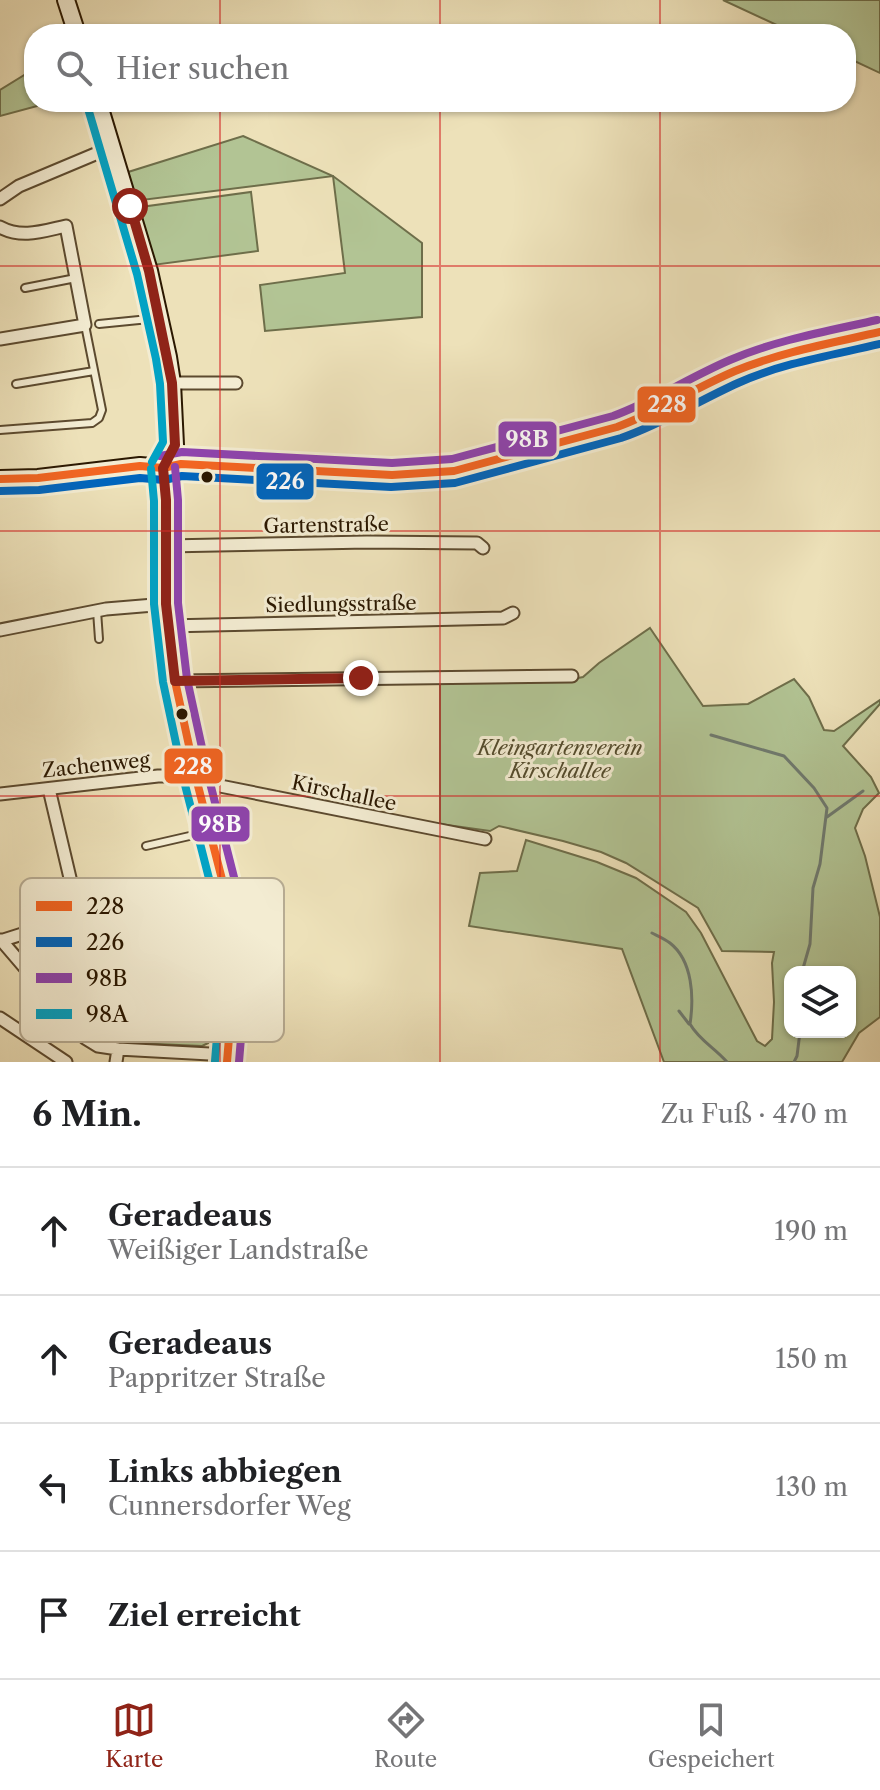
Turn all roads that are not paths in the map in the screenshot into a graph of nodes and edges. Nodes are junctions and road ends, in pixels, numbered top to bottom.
1 (66, 0) edge
2 (74, 24) edge
3 (101, 112) edge
4 (112, 147) junction
5 (0, 199) edge
6 (0, 227) edge
7 (76, 278) junction
8 (25, 288) dead end
9 (159, 318) junction
10 (99, 324) dead end
11 (85, 325) junction
12 (880, 332) edge
13 (0, 339) edge
14 (94, 371) junction
15 (172, 383) junction
16 (236, 383) dead end
17 (16, 384) dead end
18 (0, 430) edge
19 (163, 468) junction
20 (0, 479) edge
21 (167, 546) junction
22 (483, 548) dead end
23 (166, 604) junction
24 (97, 611) junction
25 (513, 613) dead end
26 (168, 626) junction
27 (0, 630) edge
28 (99, 639) dead end
29 (572, 676) dead end
30 (175, 681) junction
31 (196, 778) junction
32 (49, 789) junction
33 (0, 794) edge
34 (210, 831) junction
35 (485, 839) dead end
36 (146, 846) dead end
37 (70, 878) edge
38 (222, 878) edge
39 (1, 940) edge
40 (20, 962) edge
41 (0, 1018) edge
42 (20, 1031) edge
43 (36, 1042) edge
44 (92, 1042) edge
45 (118, 1049) junction
46 (228, 1058) edge
47 (66, 1062) edge
48 (116, 1062) edge

1 - 2 street
3 - 4 street
4 - 5 street
4 - 9 street
6 - 7 street
7 - 8 lane
7 - 11 street
9 - 10 lane
9 - 15 street
11 - 13 street
11 - 14 lane
12 - 19 street
14 - 17 lane
14 - 18 lane
15 - 16 street
15 - 19 street
19 - 20 street
19 - 21 street
21 - 22 street, Gartenstraße
21 - 23 street
23 - 24 street
23 - 26 street
24 - 27 street
24 - 28 lane
25 - 26 street, Siedlungsstraße
26 - 30 street
29 - 30 street
30 - 31 street
31 - 32 street, Zachenweg
31 - 34 street
31 - 35 street, Kirschallee
32 - 33 street, Zachenweg
32 - 37 street
34 - 36 lane
34 - 38 street
39 - 40 street
41 - 42 street
43 - 47 street
44 - 45 street
45 - 46 street
45 - 48 street

